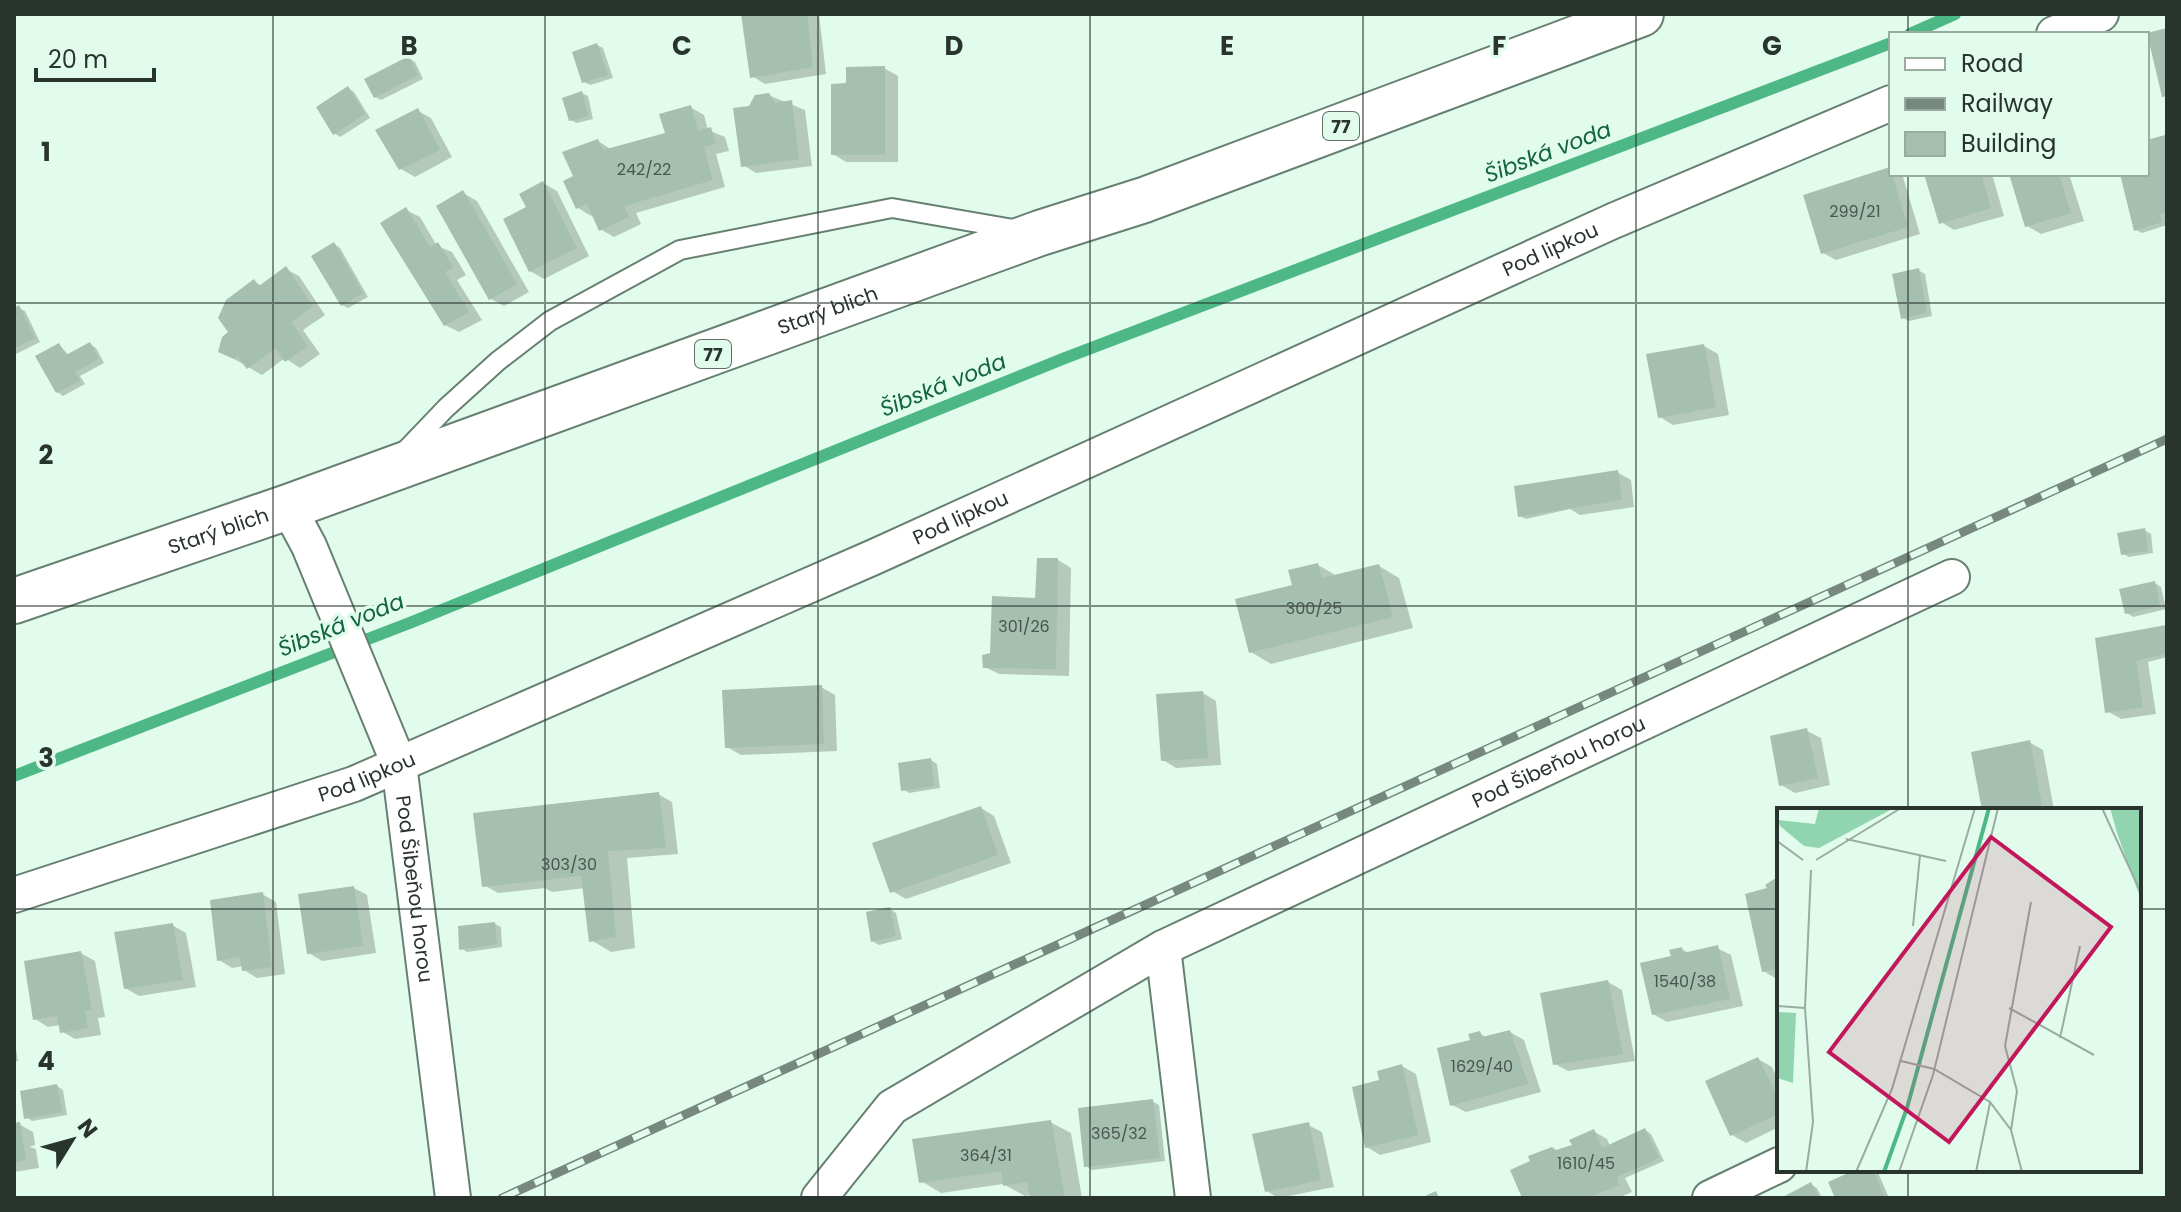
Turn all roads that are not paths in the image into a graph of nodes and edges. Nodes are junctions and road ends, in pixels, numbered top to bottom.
1 (1641, 14) edge
2 (2101, 14) edge
3 (2059, 32) edge
4 (1889, 104) edge
5 (1040, 233) junction
6 (385, 472) junction
7 (288, 507) junction
8 (1952, 577) dead end
9 (14, 601) edge
10 (399, 764) junction
11 (14, 895) edge
12 (1163, 948) junction
13 (1777, 1166) edge
14 (453, 1198) edge
15 (819, 1198) edge
16 (1193, 1198) edge
17 (1710, 1198) edge

1 - 5 main road, Starý blich / 77
2 - 3 street
4 - 10 street, Pod lipkou
5 - 6 main road, Starý blich / 77
5 - 6 lane
6 - 7 main road, Starý blich / 77
7 - 9 main road, Starý blich / 77
7 - 10 street, Pod Šibeňou horou
8 - 12 street, Pod Šibeňou horou
10 - 11 street, Pod lipkou
10 - 14 street, Pod Šibeňou horou
12 - 15 street, Pod Šibeňou horou
12 - 16 street
13 - 17 street

